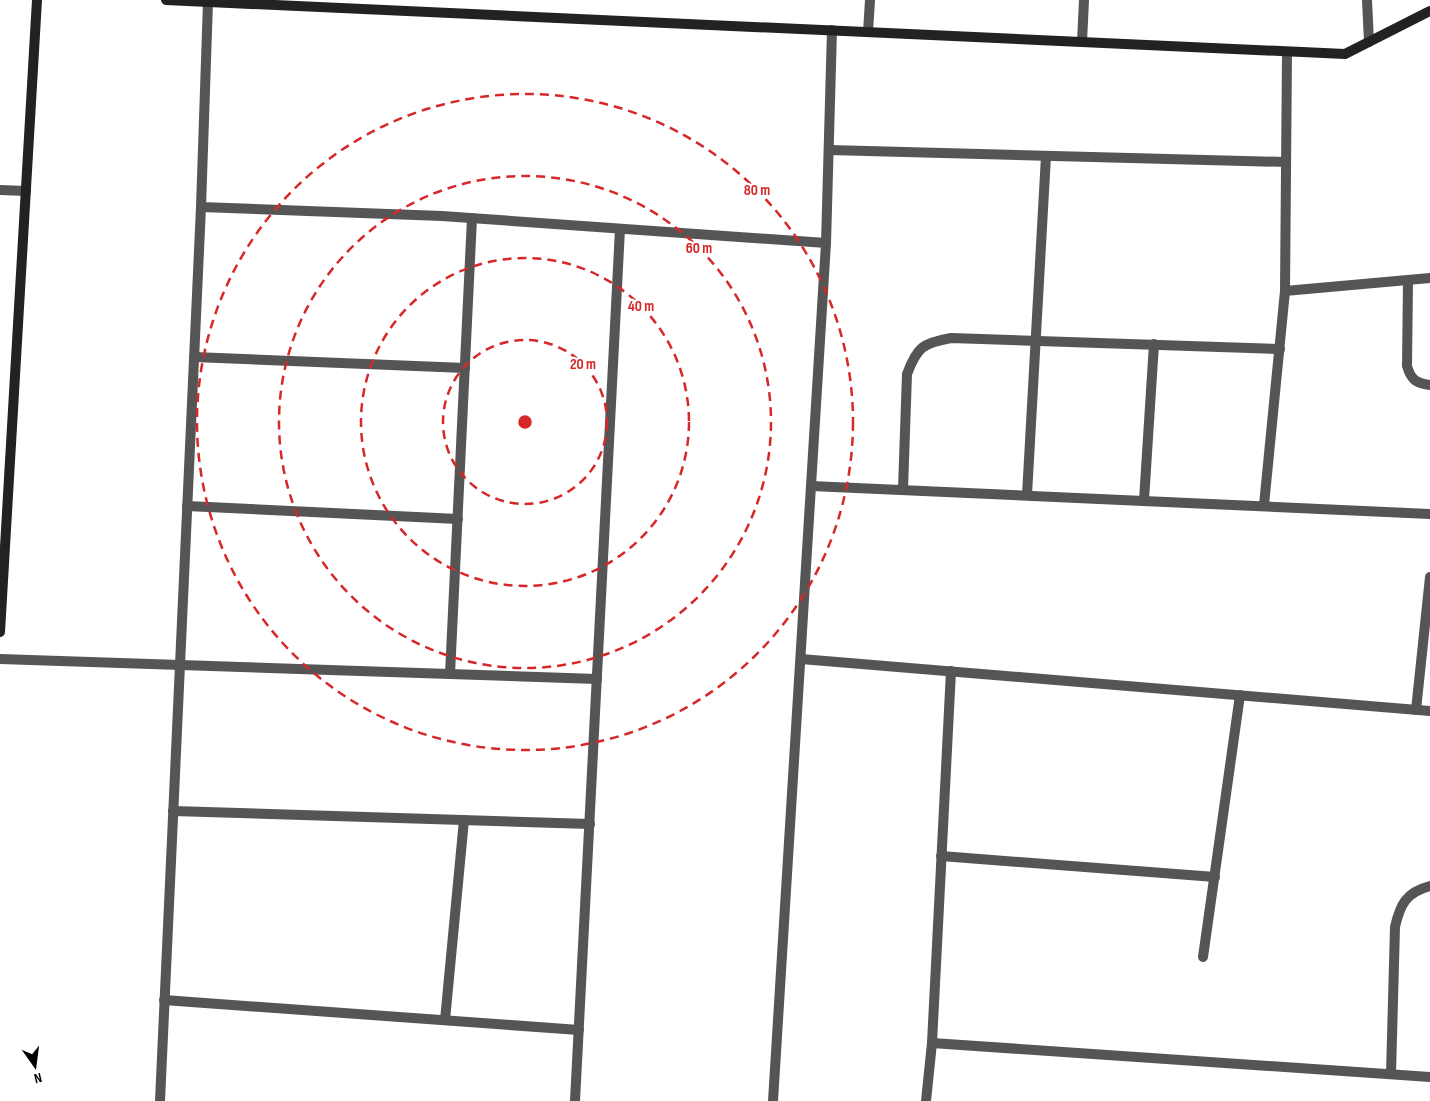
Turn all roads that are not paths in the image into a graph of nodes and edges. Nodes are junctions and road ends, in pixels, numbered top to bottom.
1 (38, 0) edge
2 (166, 0) edge
3 (870, 0) edge
4 (1084, 0) edge
5 (1368, 0) edge
6 (208, 2) junction
7 (1430, 11) edge
8 (832, 30) junction
9 (868, 32) junction
10 (1082, 42) junction
11 (1368, 42) junction
12 (1287, 52) junction
13 (829, 150) junction
14 (1046, 156) junction
15 (1286, 162) junction
16 (0, 190) edge
17 (26, 191) junction
18 (201, 207) junction
19 (472, 218) junction
20 (620, 229) junction
21 (826, 243) junction
22 (1430, 278) edge
23 (1408, 280) junction
24 (1285, 291) junction
25 (1038, 341) junction
26 (1154, 344) junction
27 (1280, 349) junction
28 (194, 357) junction
29 (465, 368) junction
30 (1430, 385) edge
31 (811, 486) junction
32 (903, 490) junction
33 (1028, 495) junction
34 (1144, 500) junction
35 (1264, 505) junction
36 (187, 506) junction
37 (1430, 514) edge
38 (458, 519) junction
39 (1430, 577) edge
40 (0, 632) edge
41 (0, 659) edge
42 (800, 659) junction
43 (180, 666) junction
44 (951, 671) junction
45 (450, 674) junction
46 (597, 679) junction
47 (1240, 695) junction
48 (1416, 710) junction
49 (1430, 711) edge
50 (173, 811) junction
51 (464, 820) junction
52 (590, 824) junction
53 (941, 856) junction
54 (1215, 877) junction
55 (1430, 886) edge
56 (1204, 957) dead end
57 (164, 1000) junction
58 (445, 1020) junction
59 (579, 1030) junction
60 (932, 1043) junction
61 (1391, 1074) junction
62 (1430, 1077) edge
63 (160, 1101) edge
64 (575, 1101) edge
65 (773, 1101) edge
66 (926, 1101) edge

1 - 17 main road
2 - 6 main road
3 - 9 street
4 - 10 street
5 - 11 street
6 - 8 main road
6 - 18 street
7 - 11 main road
8 - 9 main road
8 - 13 street
9 - 10 main road
10 - 12 main road
11 - 12 main road
12 - 15 street
13 - 14 street
13 - 21 street
14 - 15 street
14 - 25 street
15 - 24 street
16 - 17 street
17 - 40 main road
18 - 19 street
18 - 28 street
19 - 20 street
19 - 29 street
20 - 21 street
20 - 46 street
21 - 31 street
22 - 23 street
23 - 24 street
23 - 30 street
24 - 27 street
25 - 26 street
25 - 32 street
25 - 33 street
26 - 27 street
26 - 34 street
27 - 35 street
28 - 29 street
28 - 36 street
29 - 38 street
31 - 32 street
31 - 42 street
32 - 33 street
33 - 34 street
34 - 35 street
35 - 37 street
36 - 38 street
36 - 43 street
38 - 45 street
39 - 48 street
41 - 43 street
42 - 44 street
42 - 65 street
43 - 45 street
43 - 50 street
44 - 47 street
44 - 53 street
45 - 46 street
46 - 52 street
47 - 48 street
47 - 54 street
48 - 49 street
50 - 51 street
50 - 57 street
51 - 52 street
51 - 58 street
52 - 59 street
53 - 54 street
53 - 60 street
54 - 56 street
55 - 61 street
57 - 58 street
57 - 63 street
58 - 59 street
59 - 64 street
60 - 61 street
60 - 66 street
61 - 62 street

